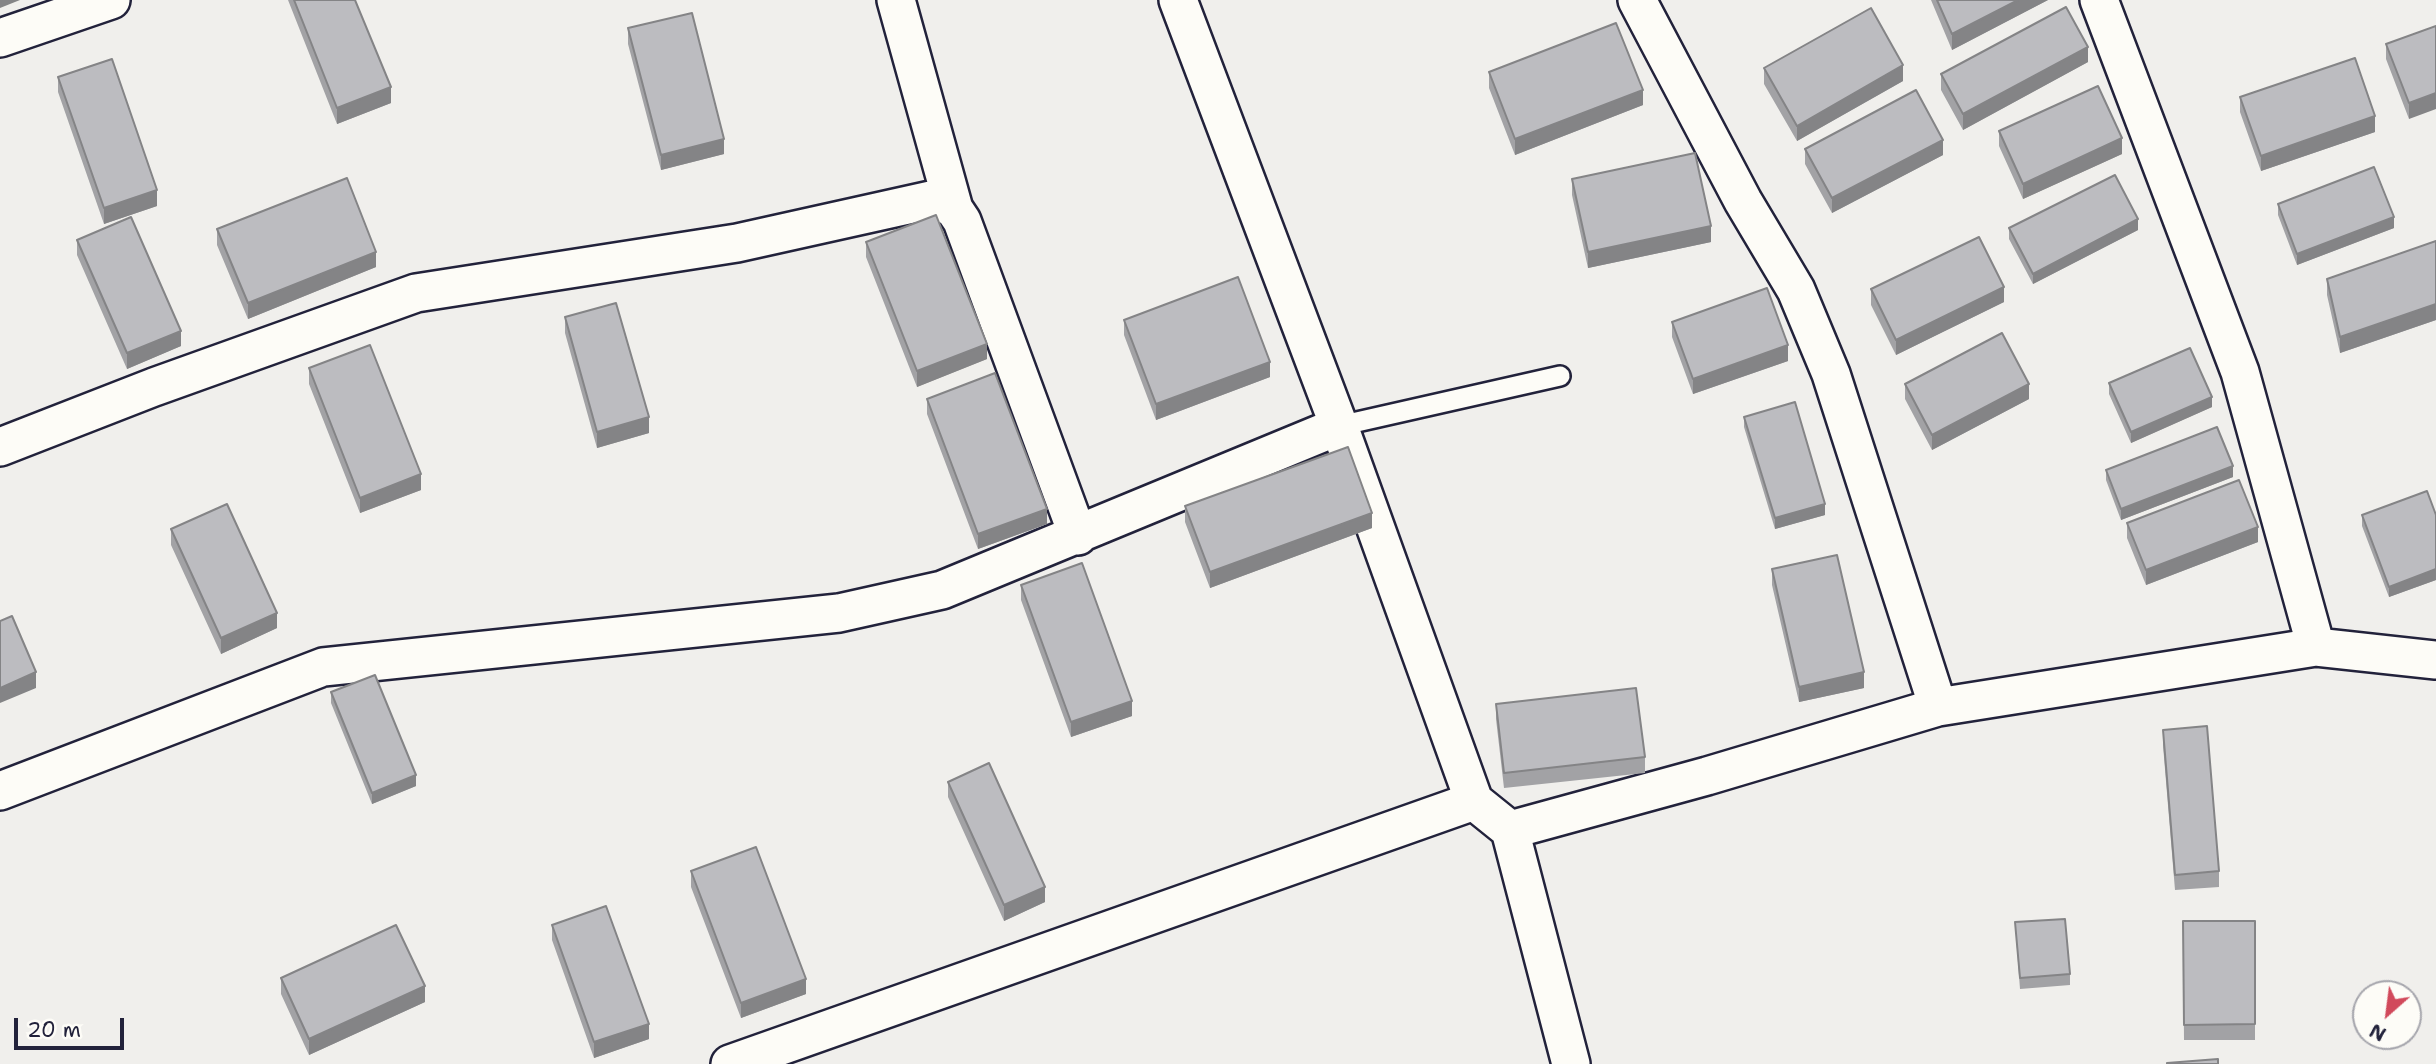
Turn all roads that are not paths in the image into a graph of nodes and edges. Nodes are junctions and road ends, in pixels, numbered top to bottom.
1 (111, 0) edge
2 (896, 0) edge
3 (1178, 0) edge
4 (1637, 0) edge
5 (2099, 0) edge
6 (0, 38) edge
7 (954, 209) junction
8 (1560, 376) dead end
9 (1339, 426) junction
10 (0, 447) edge
11 (1078, 536) junction
12 (2316, 647) junction
13 (2436, 660) edge
14 (1938, 707) junction
15 (0, 791) edge
16 (1475, 801) junction
17 (1510, 831) junction
18 (730, 1064) edge
19 (1571, 1064) edge

1 - 6 street
2 - 7 street
3 - 9 street
4 - 14 street
5 - 12 street
7 - 10 street
7 - 11 street
8 - 9 lane
9 - 11 street
9 - 16 street
11 - 15 street
12 - 13 street
12 - 14 street
14 - 17 street
16 - 17 street
16 - 18 street
17 - 19 street

